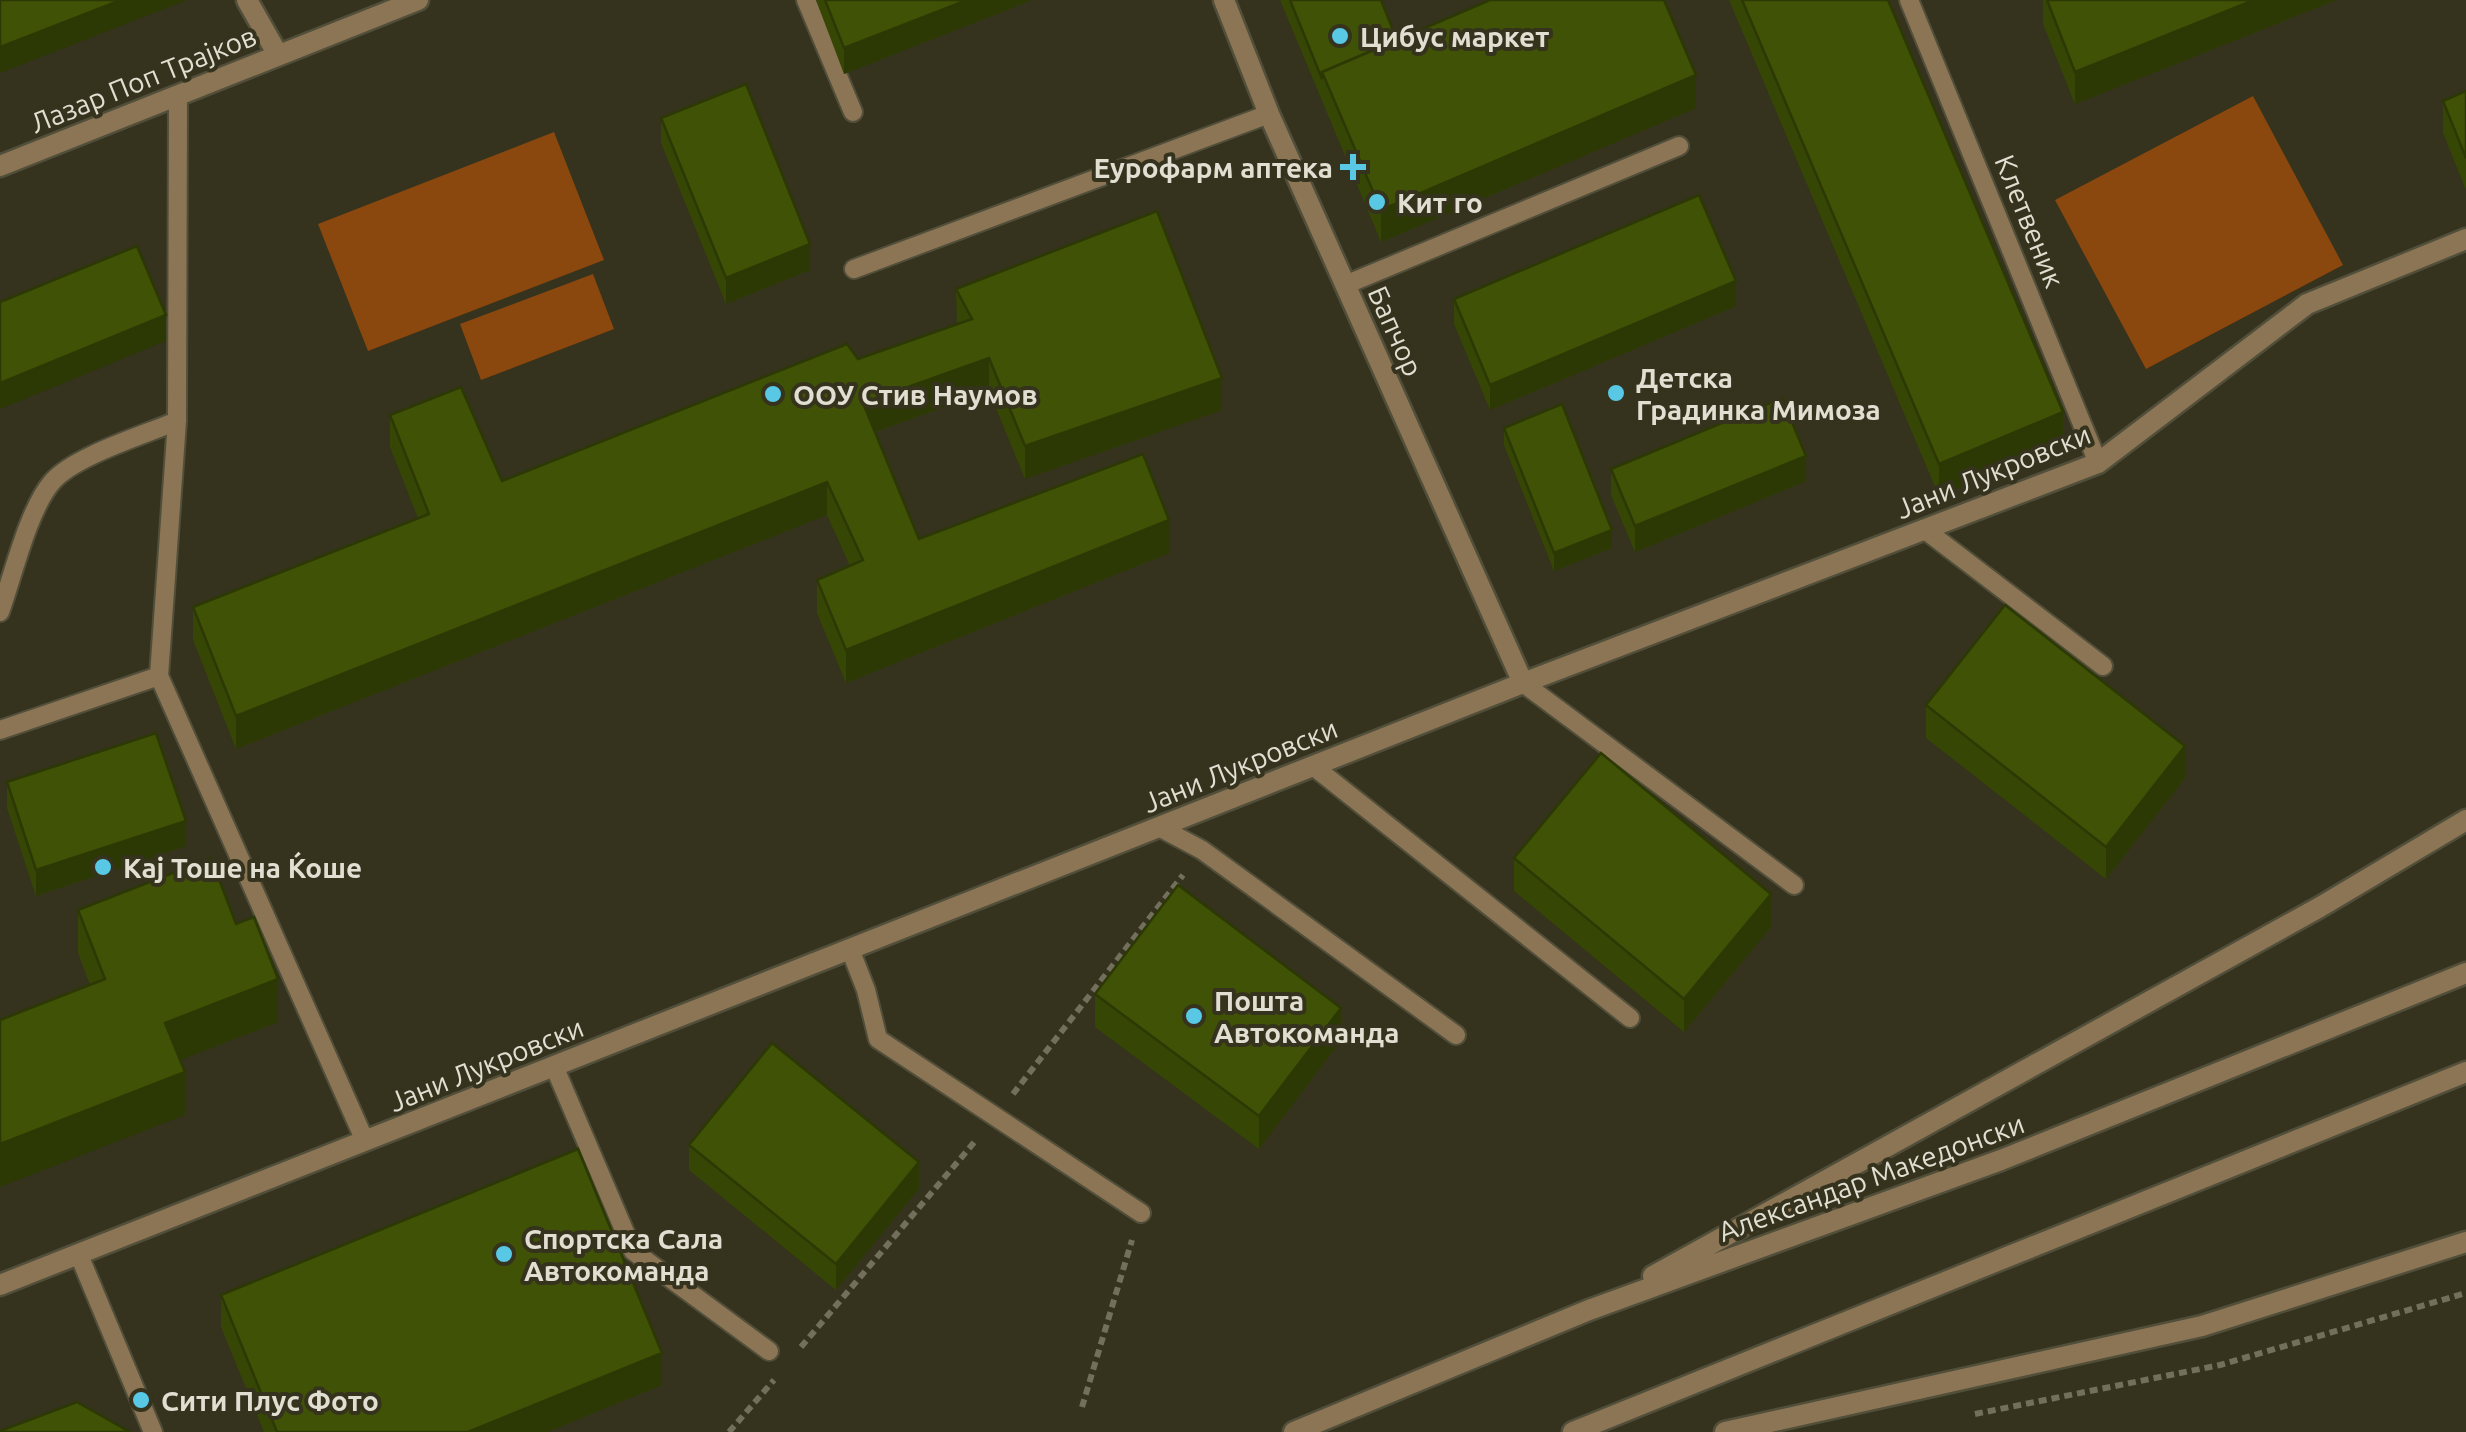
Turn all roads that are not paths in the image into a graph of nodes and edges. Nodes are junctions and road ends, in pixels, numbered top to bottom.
1 (247, 0) edge
2 (418, 0) edge
3 (806, 0) edge
4 (1224, 0) edge
5 (1909, 0) edge
6 (278, 55) junction
7 (178, 95) junction
8 (853, 112) dead end
9 (1269, 114) junction
10 (1679, 146) dead end
11 (0, 166) edge
12 (2466, 240) edge
13 (854, 269) dead end
14 (1345, 285) junction
15 (177, 421) junction
16 (2098, 463) junction
17 (1924, 530) junction
18 (0, 612) edge
19 (2103, 666) dead end
20 (159, 676) junction
21 (1523, 683) junction
22 (0, 730) edge
23 (1313, 766) junction
24 (2466, 820) edge
25 (1159, 827) junction
26 (1794, 884) dead end
27 (850, 950) junction
28 (2466, 973) edge
29 (1630, 1018) dead end
30 (1456, 1036) dead end
31 (554, 1066) junction
32 (2466, 1072) edge
33 (365, 1141) junction
34 (1141, 1213) road end
35 (2466, 1242) edge
36 (79, 1254) junction
37 (0, 1285) edge
38 (1589, 1310) junction
39 (769, 1351) dead end
40 (1796, 1424) edge
41 (153, 1432) edge
42 (1294, 1432) edge
43 (1573, 1432) edge
44 (1725, 1432) edge

1 - 6 street
2 - 6 street, Лазар Поп Трајков
3 - 8 lane
4 - 9 street, Бапчор
5 - 16 lane, Клетвеник
6 - 7 street, Лазар Поп Трајков
7 - 11 street, Лазар Поп Трајков
7 - 15 lane
9 - 13 lane
9 - 14 street, Бапчор
10 - 14 lane
12 - 16 street, Јани Лукровски
14 - 21 street, Бапчор
15 - 18 lane
15 - 20 lane
16 - 17 street, Јани Лукровски
17 - 19 lane
17 - 21 street, Јани Лукровски
20 - 22 lane
20 - 33 lane
21 - 23 street, Јани Лукровски
21 - 26 lane
23 - 25 street, Јани Лукровски
23 - 29 lane
24 - 38 street
25 - 27 street, Јани Лукровски
25 - 30 lane
27 - 31 street, Јани Лукровски
27 - 34 lane
28 - 38 street, Александар Македонски
31 - 33 street, Јани Лукровски
31 - 39 lane
32 - 43 street
33 - 36 street, Јани Лукровски
35 - 40 street
36 - 37 street, Јани Лукровски
36 - 41 lane
38 - 42 street, Александар Македонски
40 - 44 street

